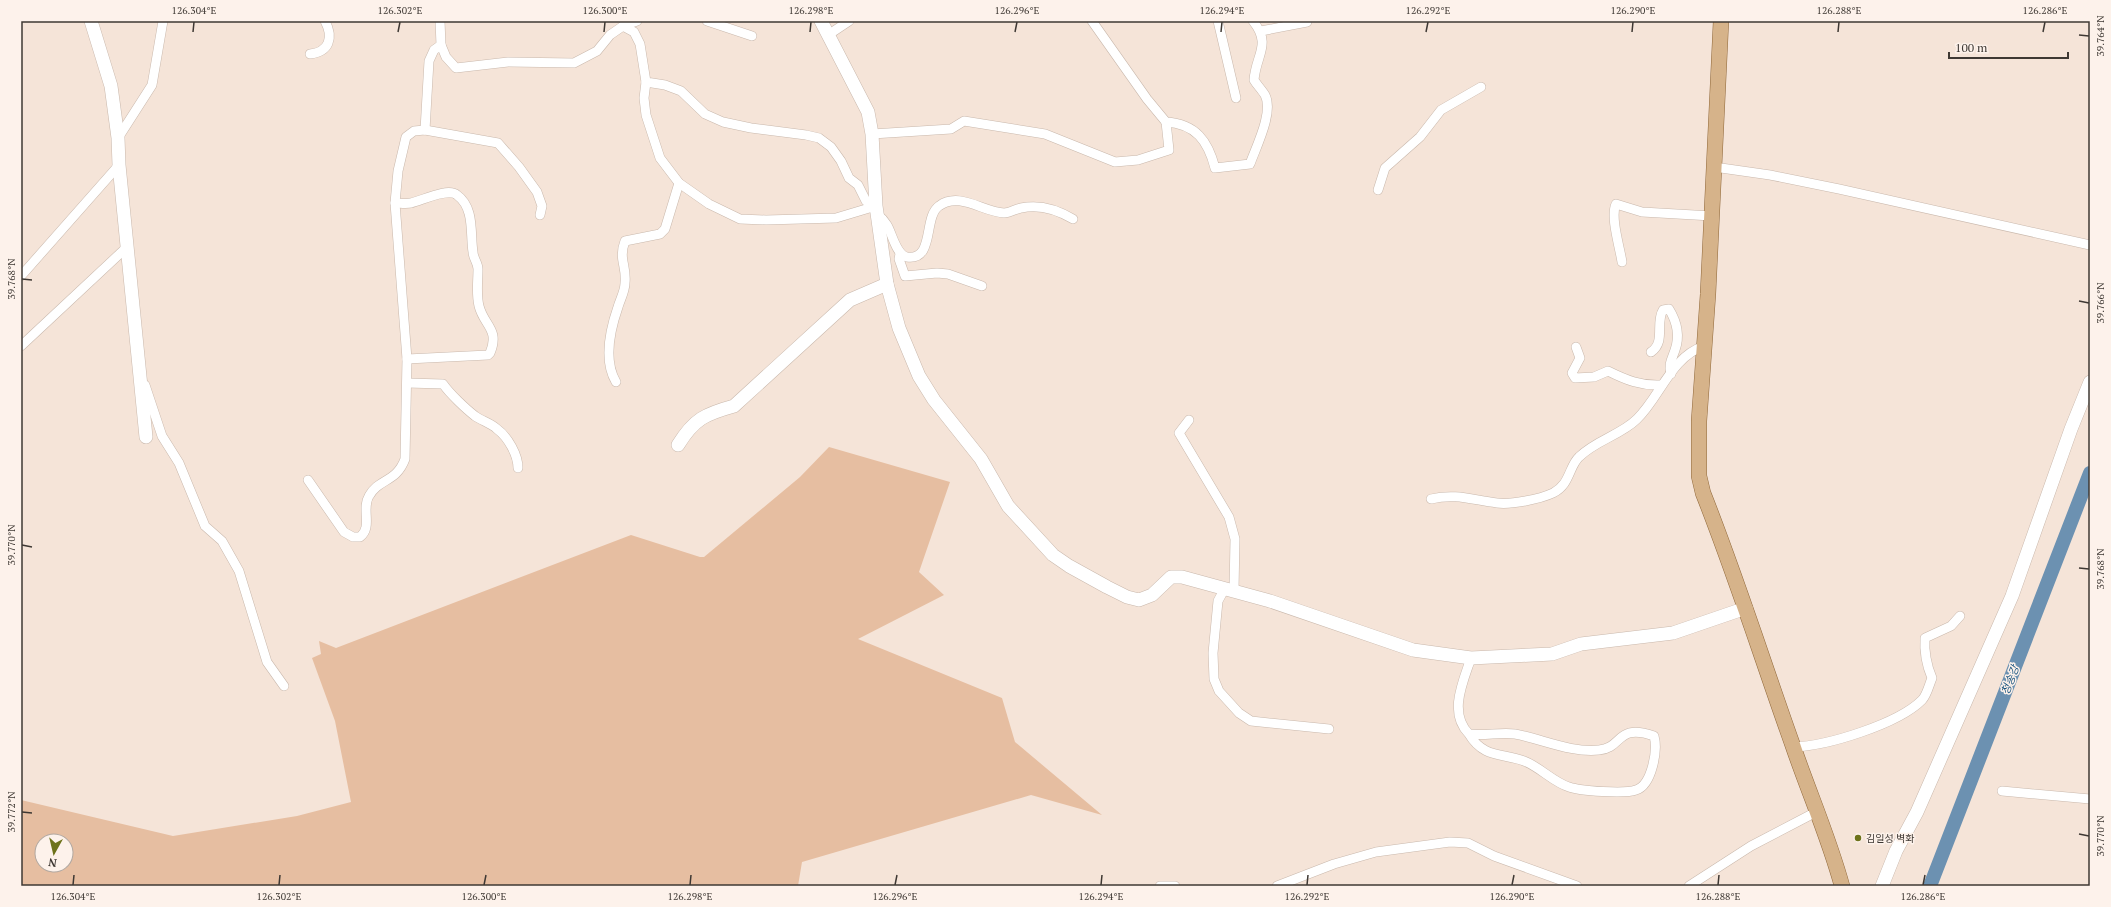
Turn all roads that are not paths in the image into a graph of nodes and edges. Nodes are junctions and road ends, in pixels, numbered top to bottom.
1 (91, 21) edge
2 (163, 21) edge
3 (325, 21) edge
4 (440, 21) edge
5 (637, 21) edge
6 (707, 21) edge
7 (821, 21) edge
8 (849, 21) edge
9 (1092, 21) edge
10 (1218, 21) edge
11 (1253, 21) edge
12 (1721, 21) edge
13 (1306, 22) dead end
14 (622, 26) junction
15 (1261, 31) junction
16 (828, 35) junction
17 (752, 36) dead end
18 (441, 45) junction
19 (310, 54) dead end
20 (646, 82) junction
21 (1481, 87) dead end
22 (1236, 98) dead end
23 (1166, 122) junction
24 (425, 130) junction
25 (872, 134) junction
26 (118, 138) junction
27 (119, 164) junction
28 (1714, 167) junction
29 (679, 183) junction
30 (1378, 190) dead end
31 (396, 203) junction
32 (876, 210) junction
33 (540, 215) dead end
34 (1712, 216) junction
35 (1073, 219) dead end
36 (2090, 245) edge
37 (127, 247) junction
38 (900, 254) junction
39 (1622, 262) dead end
40 (21, 276) edge
41 (887, 284) junction
42 (982, 286) dead end
43 (21, 346) edge
44 (1704, 346) junction
45 (1576, 347) dead end
46 (1652, 352) dead end
47 (407, 359) junction
48 (138, 366) junction
49 (1671, 374) junction
50 (616, 382) dead end
51 (2090, 382) edge
52 (407, 383) junction
53 (1661, 385) junction
54 (1189, 420) dead end
55 (146, 437) dead end
56 (678, 445) dead end
57 (518, 468) dead end
58 (308, 480) dead end
59 (1431, 498) dead end
60 (1229, 589) junction
61 (1746, 608) junction
62 (1960, 616) dead end
63 (1471, 658) junction
64 (284, 686) dead end
65 (1329, 729) dead end
66 (1469, 734) junction
67 (1793, 747) junction
68 (2002, 791) dead end
69 (2090, 799) edge
70 (1818, 811) junction
71 (1160, 886) edge
72 (1175, 886) edge
73 (1277, 886) edge
74 (1577, 886) edge
75 (1689, 886) edge
76 (1842, 886) edge
77 (1882, 886) edge

1 - 26 street
2 - 26 street
3 - 19 street
4 - 18 street
5 - 14 street
6 - 17 street
7 - 16 street
8 - 16 street
9 - 23 street
10 - 22 street
11 - 15 street
12 - 28 main road
13 - 15 street
14 - 18 street
14 - 20 street
15 - 23 street
16 - 25 street
18 - 24 street
20 - 29 street
20 - 32 street
21 - 30 street
23 - 25 street
24 - 31 street
24 - 33 street
25 - 32 street
26 - 27 street
27 - 37 street
27 - 40 street
28 - 34 main road
28 - 36 street
29 - 32 street
29 - 50 street
31 - 47 street
31 - 47 street
32 - 38 street
32 - 41 street
34 - 39 street
34 - 44 main road
35 - 38 street
37 - 43 street
37 - 48 street
38 - 42 street
41 - 56 street
41 - 60 street
44 - 49 street
44 - 61 main road
45 - 53 street
46 - 49 street
47 - 52 street
48 - 55 street
48 - 64 street
49 - 53 street
51 - 77 street
52 - 57 street
52 - 58 street
53 - 59 street
54 - 60 street
60 - 63 street
60 - 65 street
61 - 63 street
61 - 67 main road
62 - 67 street
63 - 66 street
66 - 66 street
67 - 70 main road
68 - 69 street
70 - 75 street
70 - 76 main road
71 - 72 street
73 - 74 street

